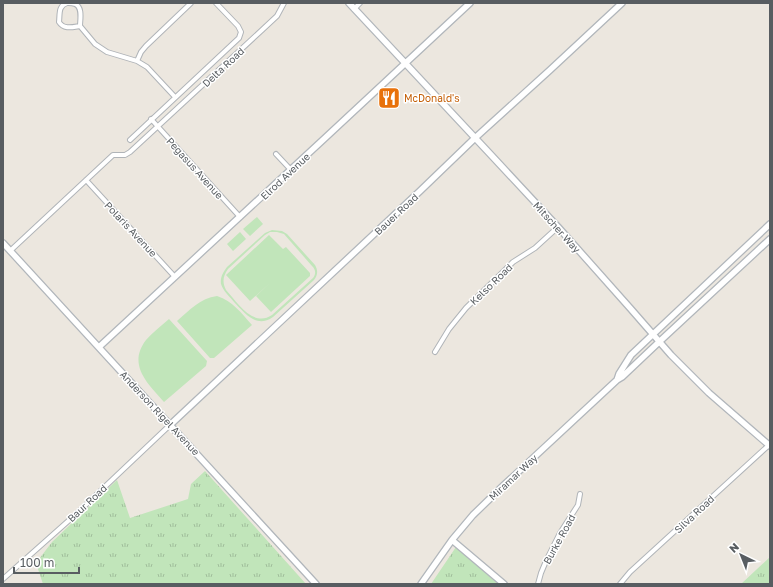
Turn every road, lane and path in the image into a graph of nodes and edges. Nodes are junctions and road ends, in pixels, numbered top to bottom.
1 (68, 3) edge
2 (191, 3) edge
3 (216, 3) edge
4 (284, 3) edge
5 (349, 3) edge
6 (360, 3) edge
7 (470, 3) edge
8 (622, 3) edge
9 (354, 9) junction
10 (80, 26) junction
11 (137, 61) junction
12 (406, 63) junction
13 (175, 97) junction
14 (151, 119) junction
15 (157, 127) junction
16 (475, 138) junction
17 (130, 140) dead end
18 (276, 154) dead end
19 (291, 170) junction
20 (86, 180) junction
21 (240, 217) junction
22 (770, 224) edge
23 (558, 227) junction
24 (770, 239) edge
25 (3, 243) edge
26 (10, 251) junction
27 (175, 277) junction
28 (653, 334) junction
29 (659, 342) junction
30 (99, 347) junction
31 (435, 352) dead end
32 (617, 380) junction
33 (170, 425) junction
34 (769, 445) edge
35 (580, 494) dead end
36 (452, 540) junction
37 (3, 579) edge
38 (316, 584) edge
39 (421, 584) edge
40 (504, 584) edge
41 (538, 584) edge
42 (620, 584) edge

1 - 10 street
1 - 10 street
2 - 11 street
3 - 13 street, Delta Road
4 - 15 street, Delta Road
5 - 9 street, Mitscher Way
6 - 9 street
7 - 12 street, Elrod Avenue
8 - 16 street, Bauer Road
9 - 12 street, Mitscher Way
10 - 11 street
11 - 13 street
12 - 16 street, Mitscher Way
12 - 19 street, Elrod Avenue
13 - 14 street, Delta Road
14 - 15 street, Pegasus Avenue
14 - 17 street, Delta Road
15 - 20 street, Delta Road
15 - 21 street, Pegasus Avenue
16 - 23 street, Mitscher Way
16 - 33 street, Bauer Road
18 - 19 street
19 - 21 street, Elrod Avenue
20 - 26 street
20 - 27 street, Polaris Avenue
21 - 27 street, Elrod Avenue
22 - 28 street, Miramar Way
23 - 28 street, Mitscher Way
23 - 31 street, Kelso Road
24 - 29 street, Miramar Way
25 - 26 street, Anderson Rigel Avenue
26 - 30 street, Anderson Rigel Avenue
27 - 30 street, Elrod Avenue
28 - 29 street, Mitscher Way
28 - 32 street, Miramar Way
29 - 32 street, Miramar Way
29 - 34 street, Mitscher Way
30 - 33 street, Anderson Rigel Avenue
32 - 36 street, Miramar Way
33 - 37 street, Baur Road
33 - 38 street, Anderson Rigel Avenue
34 - 42 street, Silva Road
35 - 41 street, Burke Road
36 - 39 street, Miramar Way
36 - 40 street

